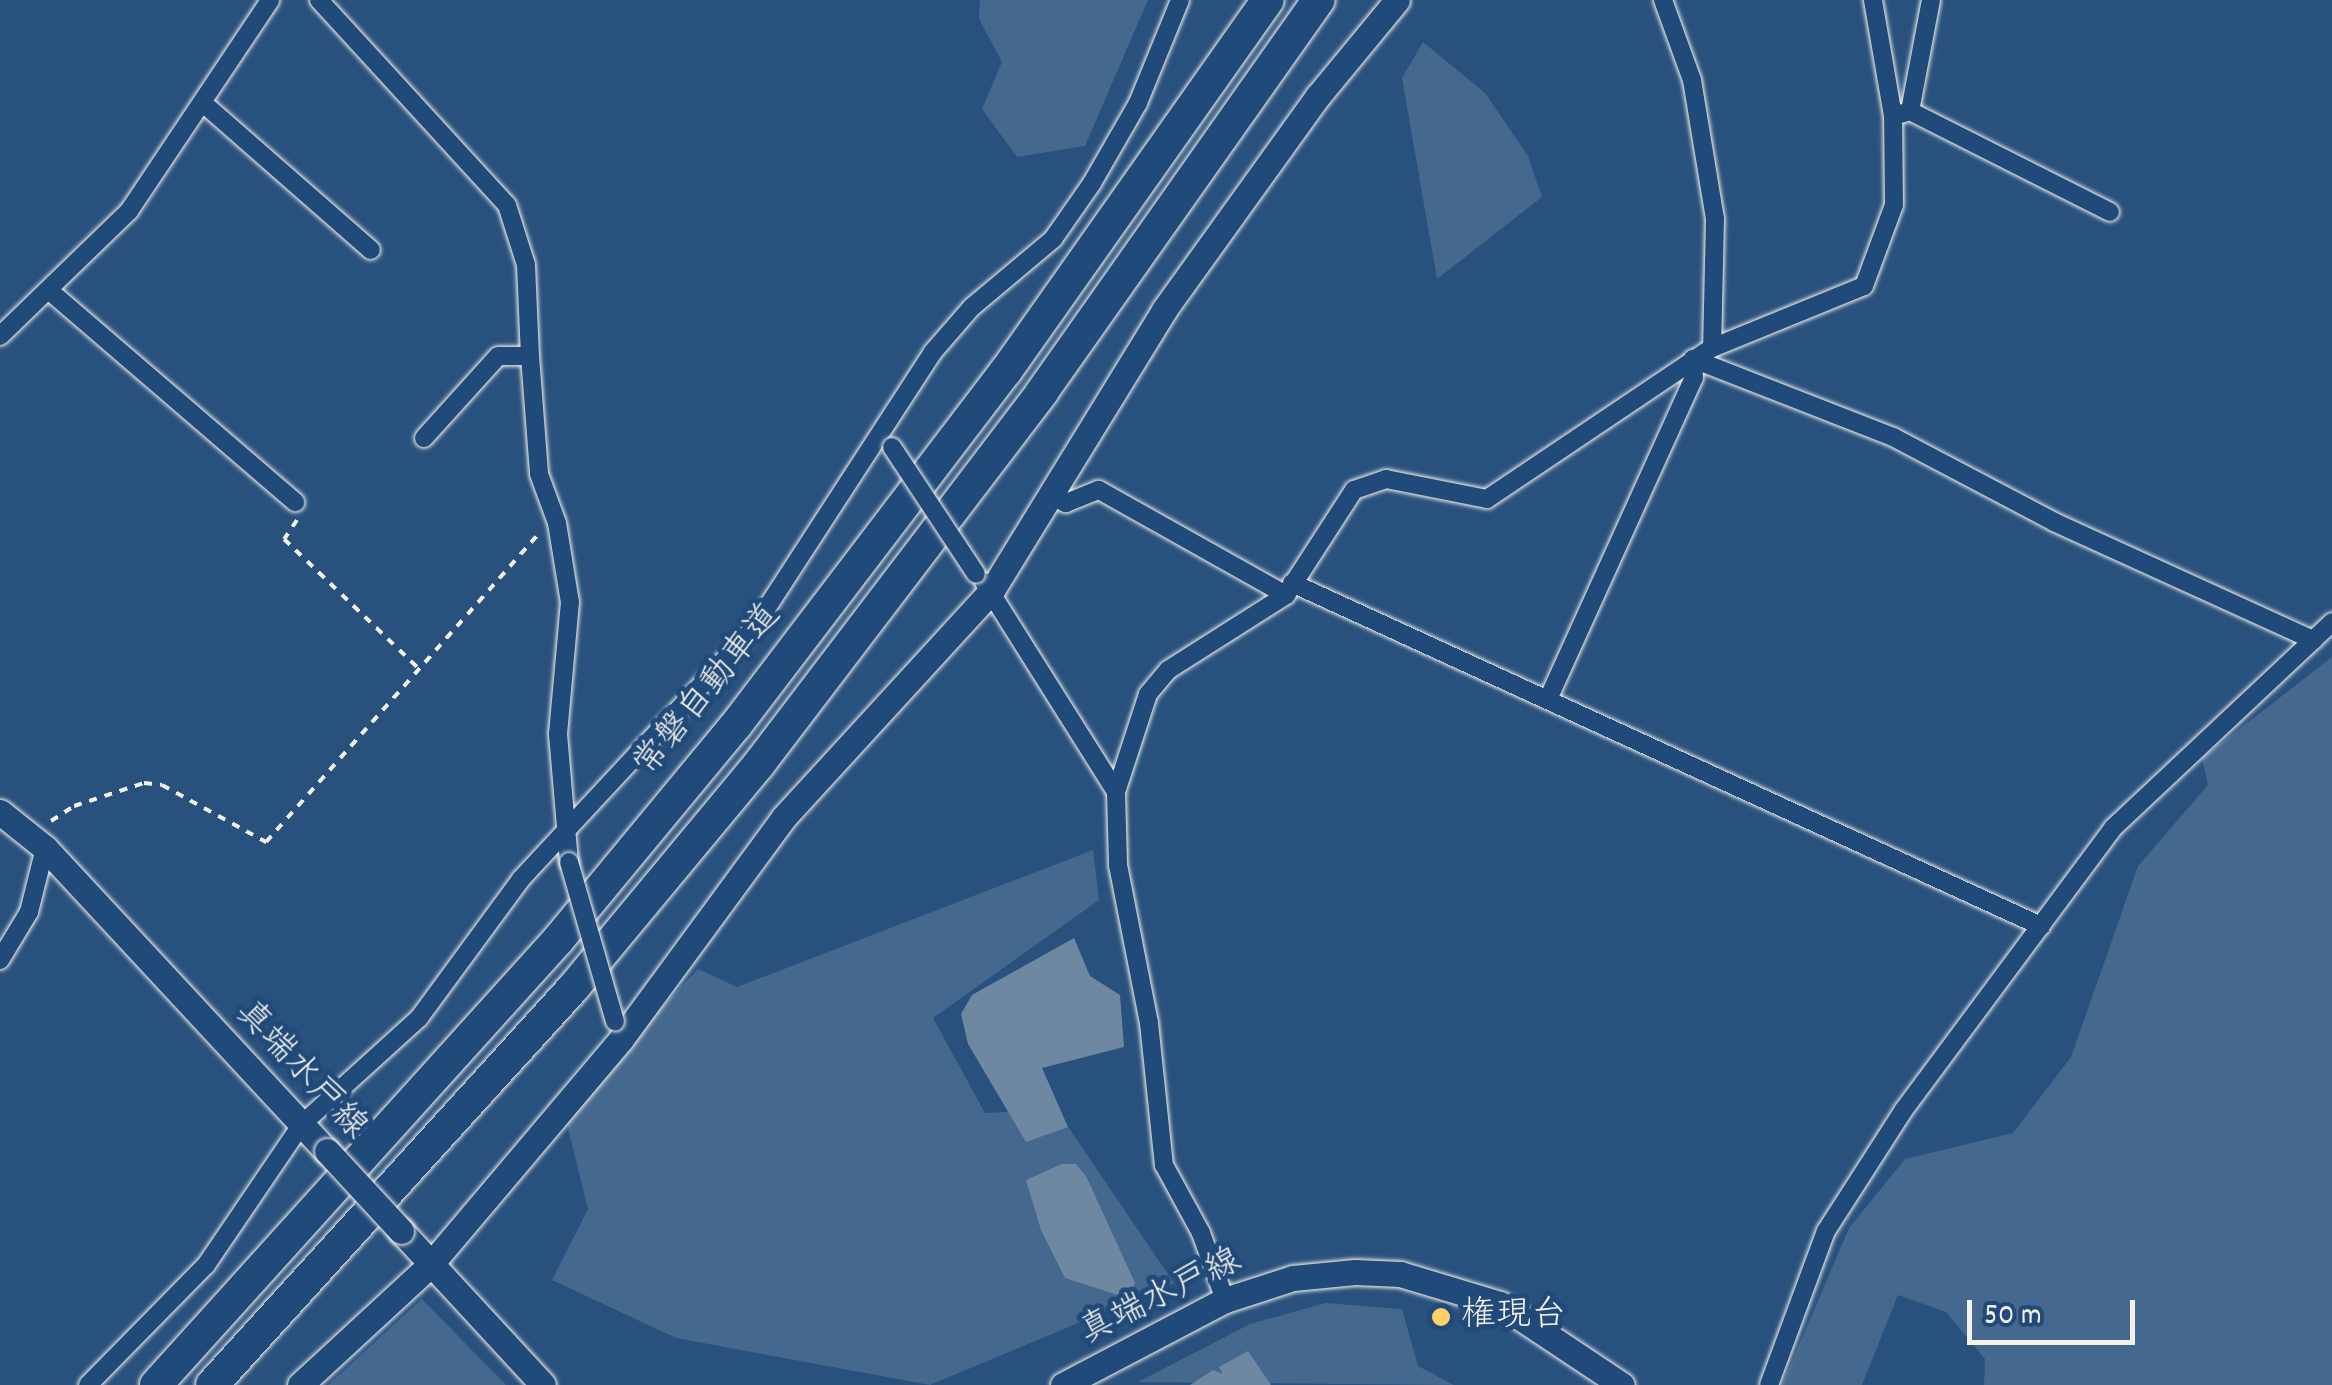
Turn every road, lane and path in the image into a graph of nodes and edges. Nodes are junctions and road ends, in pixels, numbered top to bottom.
1 (270, 0) edge
2 (319, 0) edge
3 (1180, 0) edge
4 (1268, 0) edge
5 (1319, 0) edge
6 (1397, 0) edge
7 (1663, 0) edge
8 (1873, 0) edge
9 (1931, 0) edge
10 (203, 103) junction
11 (1901, 114) junction
12 (2110, 212) dead end
13 (372, 250) dead end
14 (52, 293) junction
15 (0, 336) edge
16 (1712, 348) junction
17 (530, 356) junction
18 (1694, 359) junction
19 (878, 432) junction
20 (424, 438) dead end
21 (1050, 495) junction
22 (295, 502) joint
23 (554, 516) junction
24 (984, 582) junction
25 (1289, 589) junction
26 (2332, 622) edge
27 (2313, 640) junction
28 (419, 669) junction
29 (1549, 698) junction
30 (1116, 792) junction
31 (0, 812) edge
32 (562, 836) junction
33 (38, 842) junction
34 (2041, 926) junction
35 (0, 960) edge
36 (618, 1030) junction
37 (301, 1125) junction
38 (430, 1264) junction
39 (1225, 1300) junction
40 (88, 1385) edge
41 (156, 1385) edge
42 (212, 1385) edge
43 (300, 1385) edge
44 (543, 1385) edge
45 (1063, 1385) edge
46 (1622, 1385) edge
47 (1768, 1385) edge

1 - 10 street
2 - 17 street
3 - 19 street
4 - 41 highway, 常磐自動車道
5 - 42 highway
6 - 21 street
7 - 16 street
8 - 11 street
9 - 11 street
10 - 13 street
10 - 14 street
11 - 12 street
11 - 16 street
14 - 15 street
14 - 22 street
16 - 18 street
17 - 20 street
17 - 23 street
18 - 25 street
18 - 27 street
18 - 29 street
19 - 24 street, bridge
19 - 32 street
21 - 24 street
21 - 25 street
22 - 28 path
23 - 28 path
23 - 32 street
24 - 30 street
24 - 36 street
25 - 29 street
25 - 30 street
26 - 27 street
27 - 34 street
28 - 33 path
29 - 34 street
30 - 39 street
31 - 33 street, 真端水戸線
32 - 36 street, bridge
32 - 37 street
33 - 35 street
33 - 37 street, 真端水戸線
34 - 47 street
36 - 38 street
37 - 38 street, 真端水戸線, bridge
37 - 40 street
38 - 43 street
38 - 44 street, 真端水戸線
39 - 45 street, 真端水戸線
39 - 46 street, 真端水戸線

